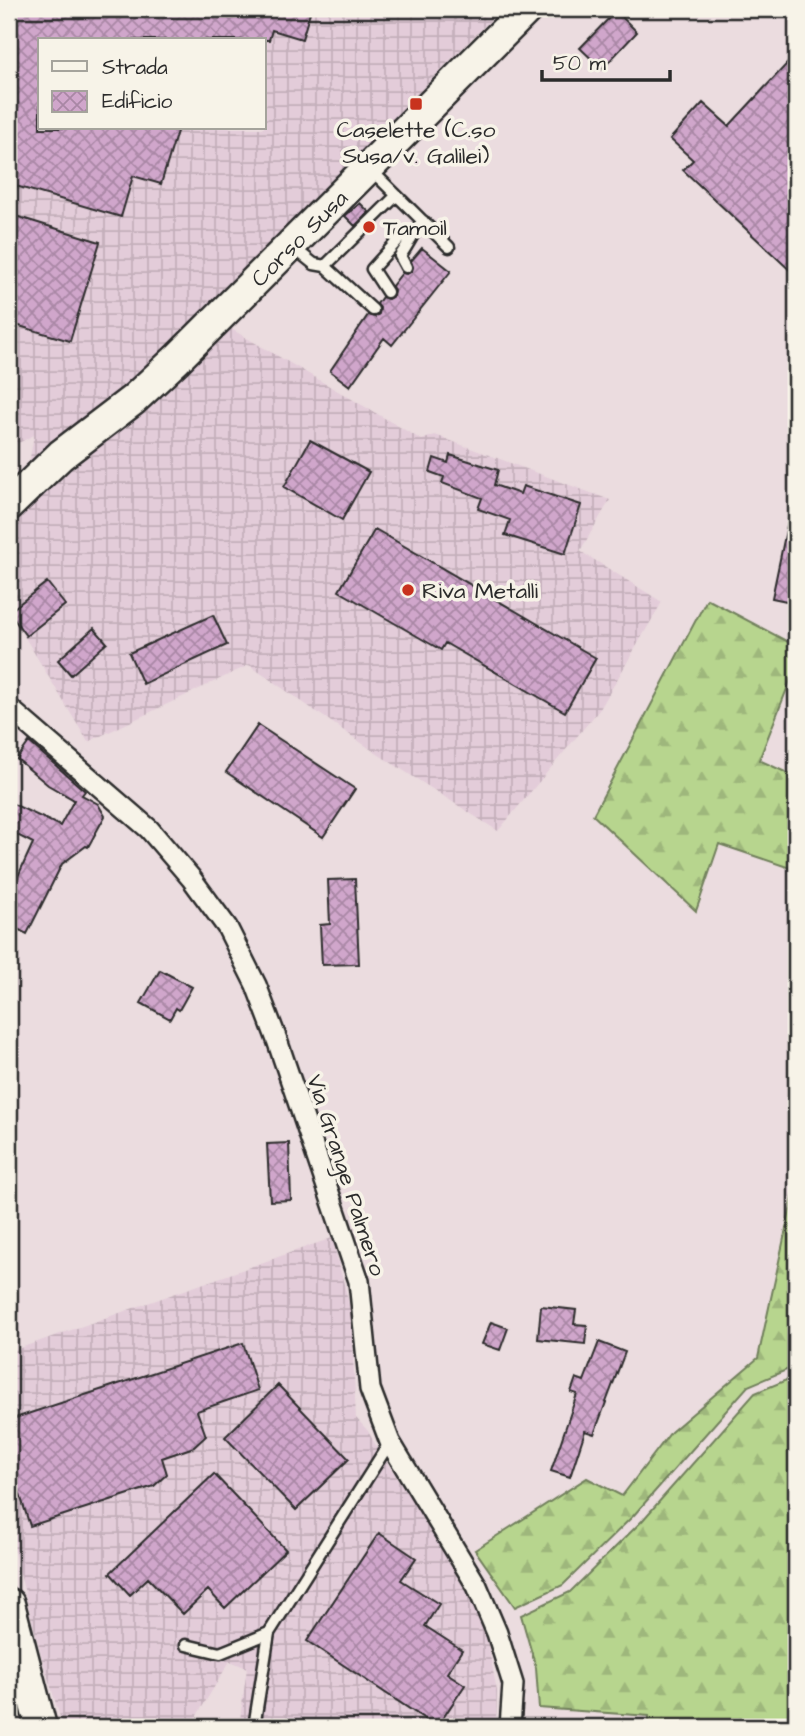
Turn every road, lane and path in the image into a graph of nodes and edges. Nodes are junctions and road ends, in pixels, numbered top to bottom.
1 (527, 9) edge
2 (369, 168) junction
3 (396, 196) junction
4 (423, 221) junction
5 (413, 232) junction
6 (291, 246) junction
7 (449, 247) dead end
8 (325, 266) junction
9 (407, 267) dead end
10 (387, 292) dead end
11 (373, 310) dead end
12 (61, 455) junction
13 (9, 483) edge
14 (9, 505) edge
15 (9, 708) edge
16 (390, 1442) junction
17 (9, 1604) edge
18 (269, 1633) junction
19 (186, 1645) dead end
20 (41, 1727) edge
21 (254, 1727) edge
22 (510, 1727) edge

1 - 2 main road, Corso Susa
2 - 3 lane
2 - 6 main road, Corso Susa
3 - 4 lane
3 - 8 lane
4 - 5 lane
4 - 7 lane
5 - 9 lane
5 - 10 lane
6 - 8 lane
6 - 12 main road, Corso Susa
8 - 11 lane
12 - 13 main road, Corso Susa
12 - 14 main road, Corso Susa
15 - 16 street, Via Grange Palmero
16 - 18 lane
16 - 22 street, Via Grange Palmero
17 - 20 main road
18 - 19 lane
18 - 21 lane

